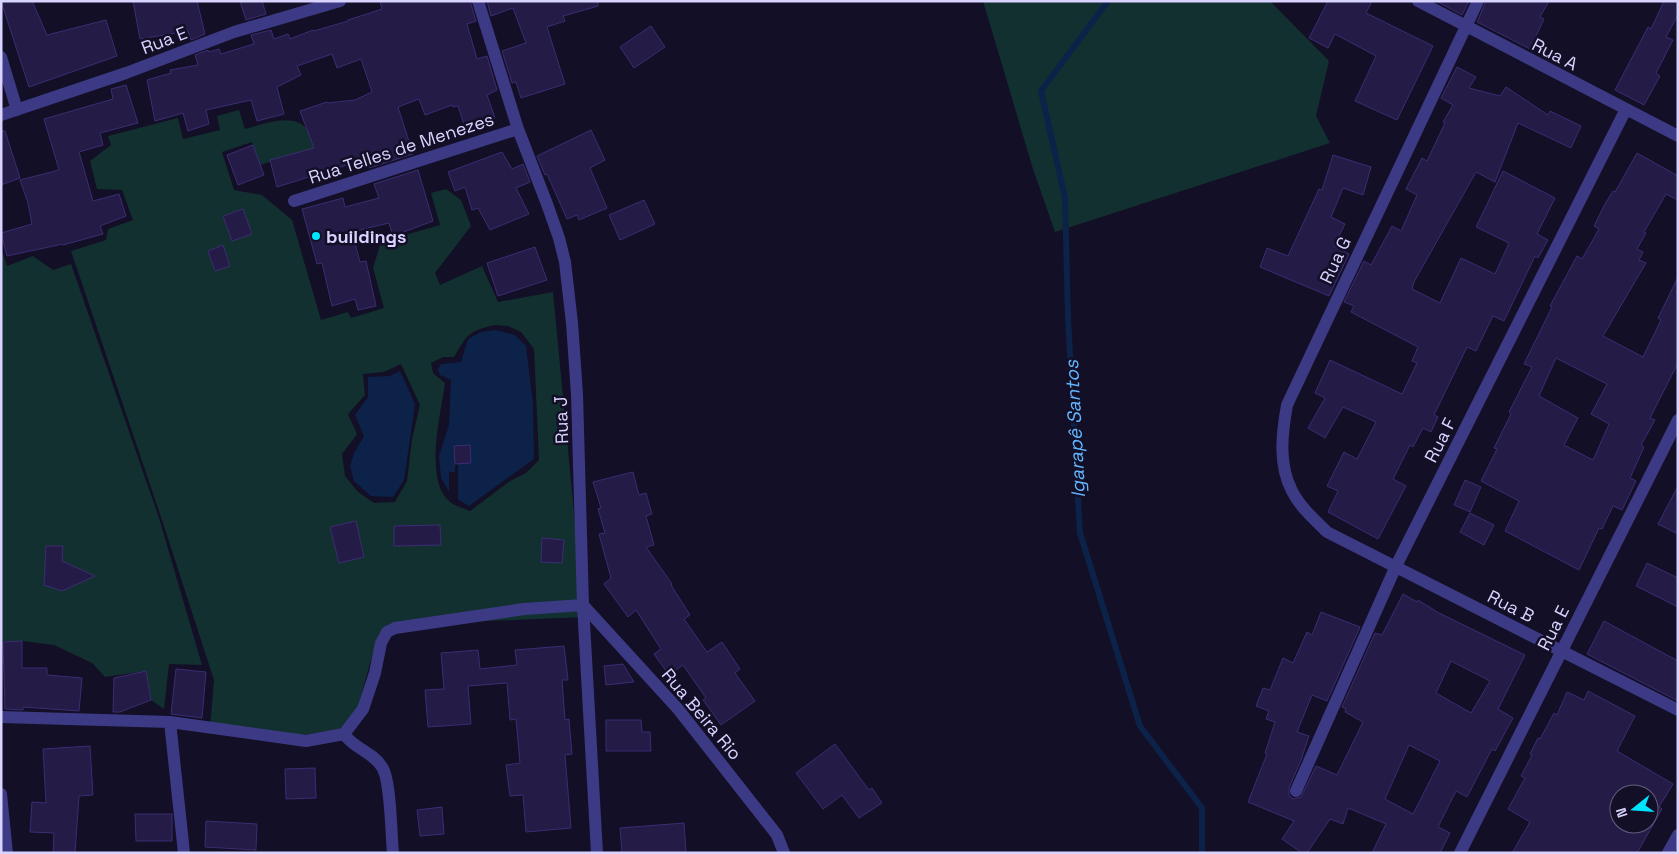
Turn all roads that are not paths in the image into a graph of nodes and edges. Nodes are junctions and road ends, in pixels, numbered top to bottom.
1 (340, 1) edge
2 (478, 1) edge
3 (1418, 1) edge
4 (1478, 1) edge
5 (1465, 27) junction
6 (1, 57) edge
7 (1626, 109) junction
8 (16, 110) junction
9 (1, 115) edge
10 (518, 129) junction
11 (1678, 136) edge
12 (294, 201) dead end
13 (1678, 420) edge
14 (1328, 532) joint
15 (1396, 566) junction
16 (583, 605) junction
17 (1561, 651) junction
18 (1678, 710) edge
19 (1, 717) edge
20 (170, 722) junction
21 (344, 734) junction
22 (1296, 791) dead end
23 (1, 794) edge
24 (1678, 835) edge
25 (7, 853) edge
26 (184, 853) edge
27 (393, 853) edge
28 (597, 853) edge
29 (784, 853) edge
30 (1460, 853) edge
31 (1668, 853) edge

1 - 8 street, Rua E
2 - 10 street, Rua J
3 - 5 street, Rua A
4 - 5 street, Rua G
5 - 7 street, Rua A
5 - 14 street, Rua G
6 - 8 street
7 - 11 street, Rua A
7 - 15 street, Rua F
8 - 9 street, Rua E
10 - 12 street, Rua Telles de Menezes
10 - 16 street, Rua J
13 - 17 street, Rua E
14 - 15 street, Rua B
15 - 17 street, Rua B
15 - 22 street, Rua F
16 - 21 street
16 - 28 street, Rua J
16 - 29 street, Rua Beira Rio
17 - 18 street, Rua B
17 - 30 street, Rua E
19 - 20 street
20 - 21 street
20 - 26 street
21 - 27 street
23 - 25 street
24 - 31 street

